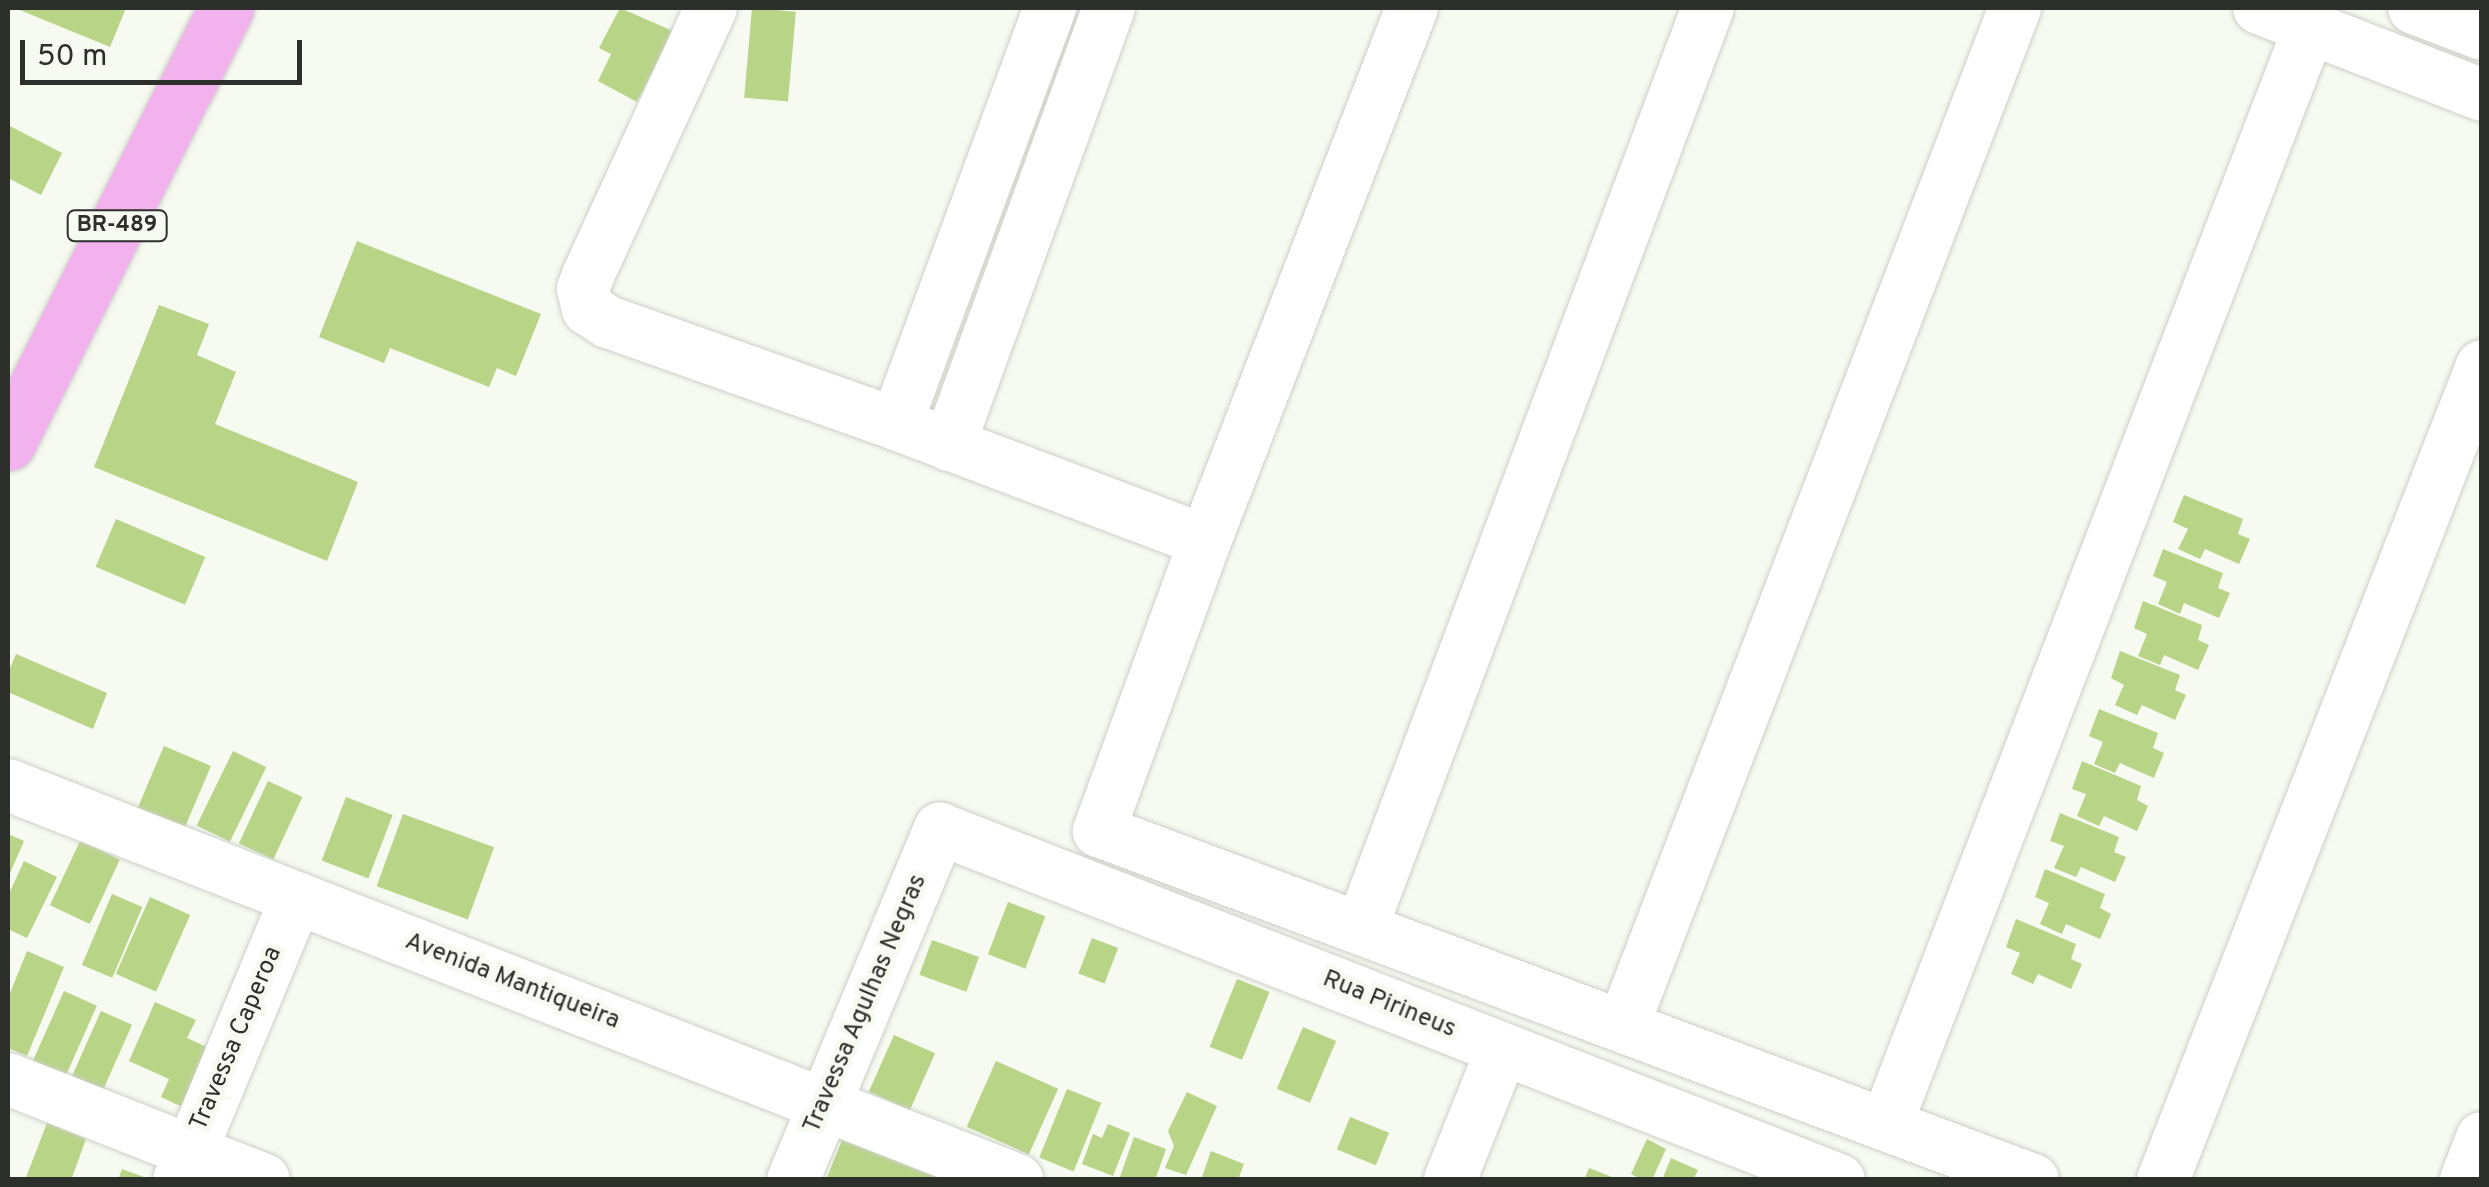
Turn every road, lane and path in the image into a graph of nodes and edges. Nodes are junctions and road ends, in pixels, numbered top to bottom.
1 (226, 8) edge
2 (711, 8) edge
3 (1412, 8) edge
4 (1708, 8) edge
5 (2014, 8) edge
6 (2259, 8) edge
7 (2414, 8) edge
8 (1042, 10) edge
9 (1104, 21) edge
10 (2310, 28) junction
11 (2482, 34) edge
12 (2482, 95) edge
13 (2482, 366) edge
14 (896, 424) junction
15 (8, 444) edge
16 (949, 444) junction
17 (1204, 541) junction
18 (8, 785) edge
19 (940, 829) joint
20 (296, 898) junction
21 (1361, 929) junction
22 (1623, 1026) junction
23 (1502, 1050) junction
24 (8, 1079) edge
25 (823, 1103) junction
26 (1886, 1125) junction
27 (2482, 1138) edge
28 (184, 1165) edge
29 (264, 1180) edge
30 (793, 1180) edge
31 (1017, 1180) edge
32 (1450, 1180) edge
33 (1840, 1180) edge
34 (2033, 1180) edge
35 (2164, 1180) edge
36 (2466, 1180) edge

1 - 15 main road, BR-489
2 - 14 street
3 - 17 street
4 - 21 street
5 - 22 street
6 - 10 street
7 - 11 street
8 - 9 street
8 - 14 street
9 - 16 street
10 - 12 street
10 - 26 street
13 - 35 street
14 - 16 street
16 - 17 street
17 - 21 street
18 - 20 street, Avenida Mantiqueira
19 - 23 street, Rua Pirineus
19 - 25 street, Travessa Agulhas Negras
20 - 25 street, Avenida Mantiqueira
20 - 28 street, Travessa Caperoa
21 - 22 street
22 - 26 street
23 - 32 street
23 - 33 street, Rua Pirineus
24 - 28 street
25 - 30 street, Travessa Agulhas Negras
25 - 31 street, Avenida Mantiqueira
26 - 34 street
27 - 36 street
28 - 29 street

